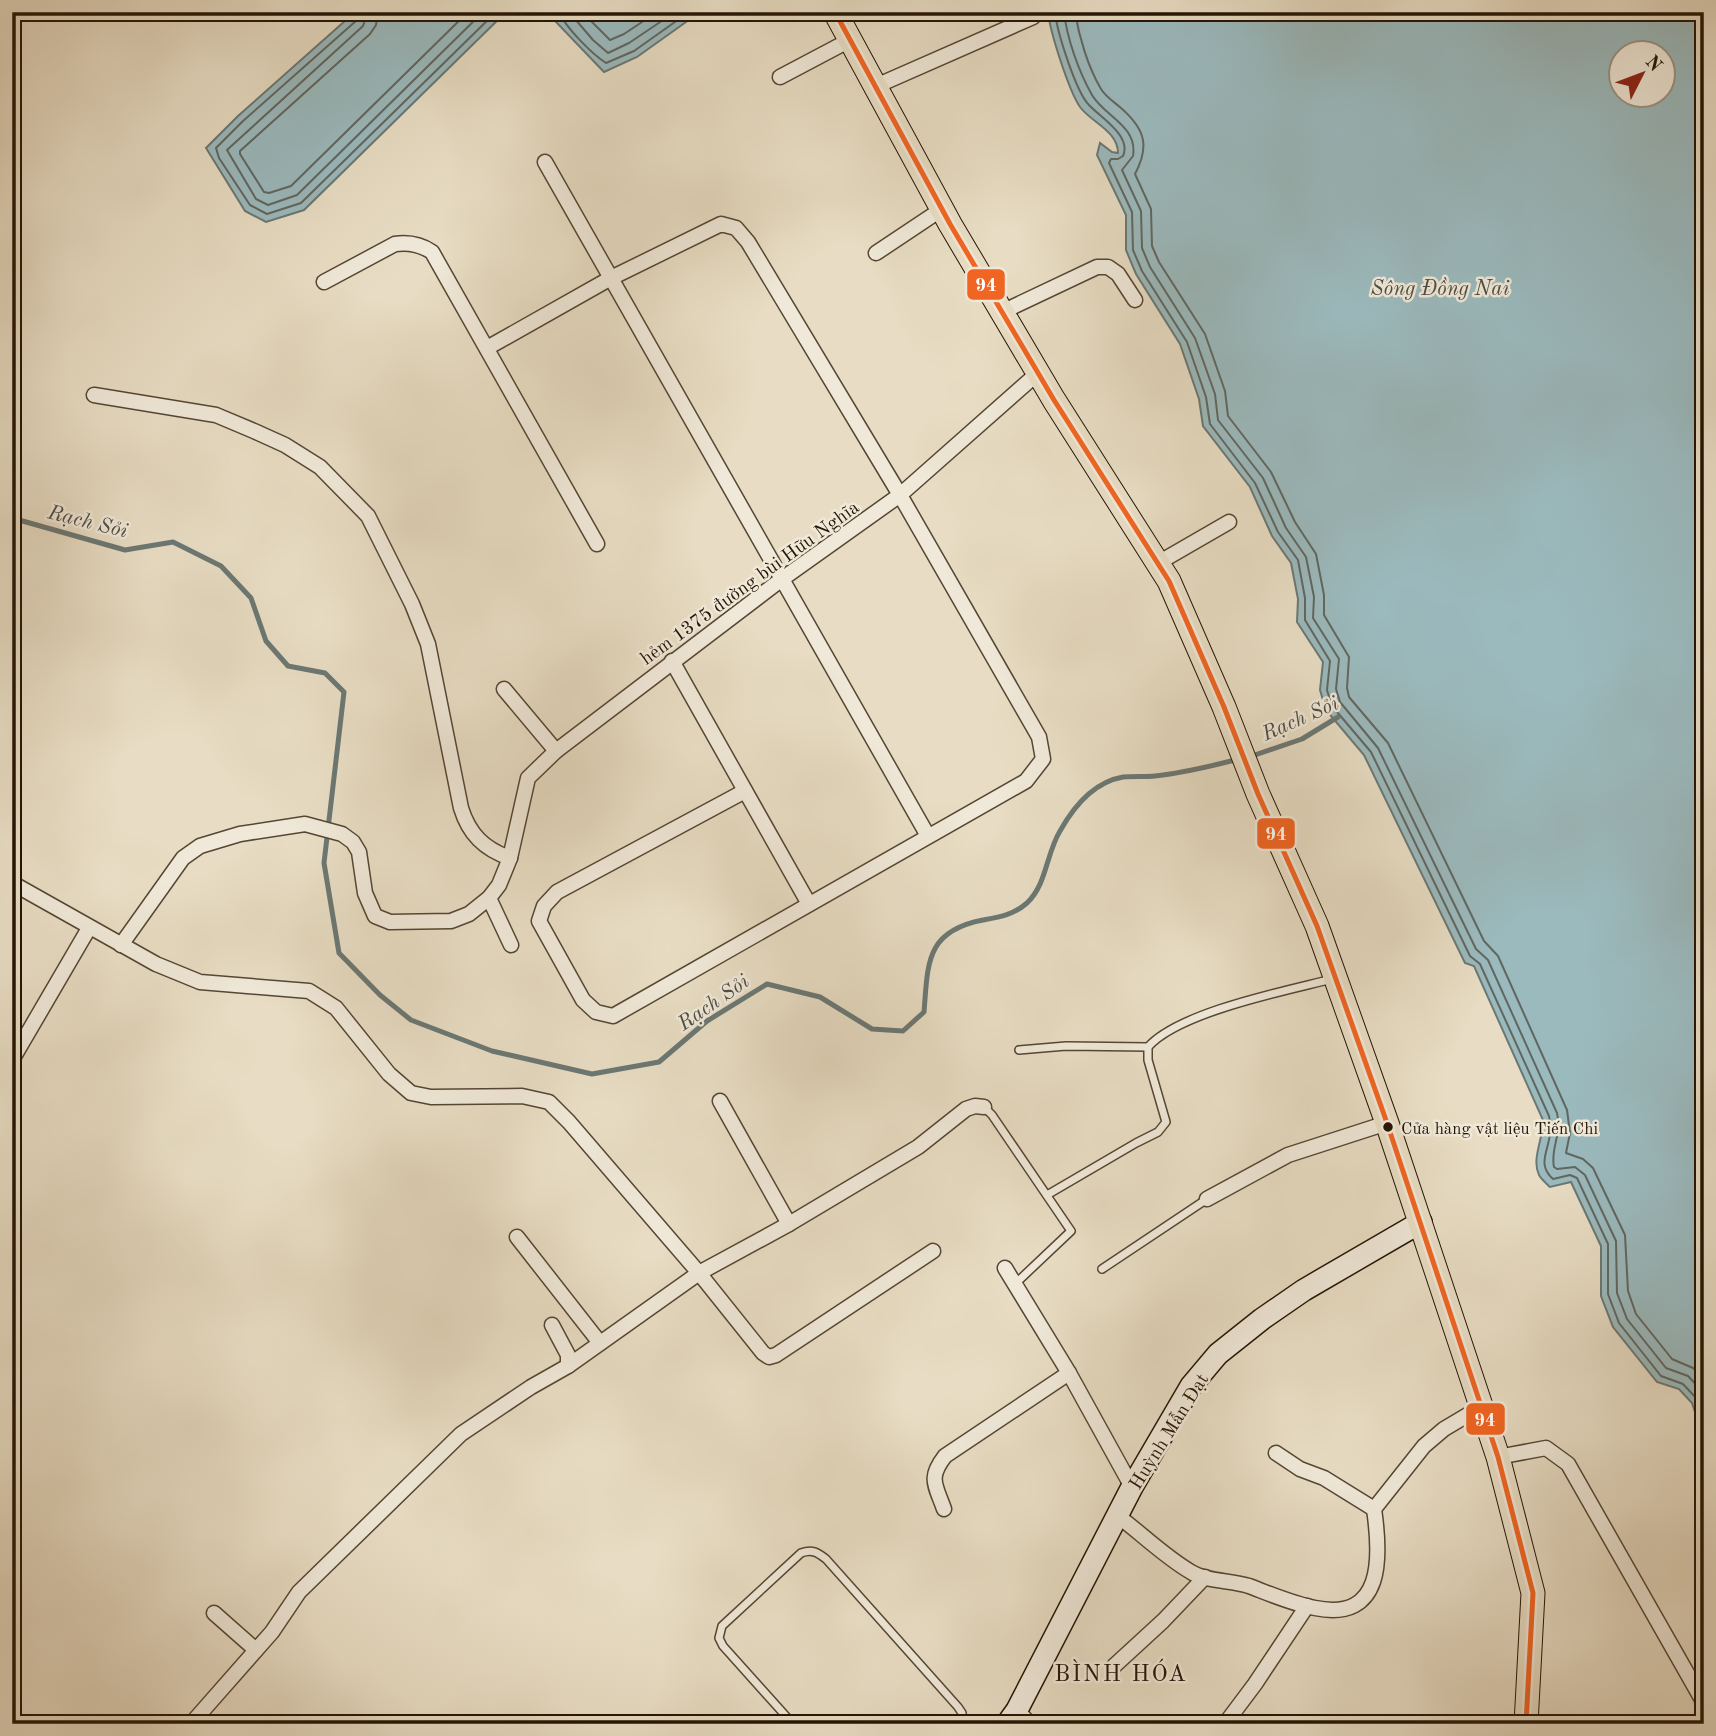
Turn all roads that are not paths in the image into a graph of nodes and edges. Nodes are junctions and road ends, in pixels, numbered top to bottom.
1 (835, 12) edge
2 (1033, 18) dead end
3 (849, 40) junction
4 (780, 77) dead end
5 (876, 86) junction
6 (545, 162) dead end
7 (942, 209) junction
8 (876, 253) dead end
9 (611, 278) junction
10 (324, 282) dead end
11 (1135, 300) dead end
12 (1002, 312) junction
13 (487, 348) junction
14 (1038, 373) junction
15 (94, 395) dead end
16 (900, 495) junction
17 (1229, 522) dead end
18 (597, 544) dead end
19 (1158, 563) junction
20 (782, 579) junction
21 (672, 661) junction
22 (504, 689) dead end
23 (556, 751) junction
24 (745, 791) junction
25 (928, 836) junction
26 (510, 858) junction
27 (12, 883) edge
28 (489, 898) junction
29 (809, 904) junction
30 (89, 928) junction
31 (121, 945) junction
32 (511, 945) dead end
33 (1336, 978) junction
34 (1148, 1047) junction
35 (1019, 1050) dead end
36 (12, 1060) edge
37 (720, 1101) dead end
38 (984, 1107) joint
39 (1387, 1123) junction
40 (1047, 1195) junction
41 (1207, 1199) joint
42 (1421, 1222) junction
43 (789, 1224) junction
44 (517, 1237) dead end
45 (933, 1251) dead end
46 (1004, 1268) dead end
47 (1102, 1269) dead end
48 (699, 1273) junction
49 (1015, 1284) junction
50 (552, 1325) dead end
51 (600, 1343) junction
52 (568, 1366) junction
53 (1069, 1373) junction
54 (1482, 1407) junction
55 (1276, 1452) dead end
56 (1498, 1457) junction
57 (1132, 1487) junction
58 (1374, 1508) junction
59 (944, 1509) dead end
60 (1118, 1516) junction
61 (1205, 1577) junction
62 (1307, 1606) junction
63 (214, 1613) dead end
64 (256, 1650) junction
65 (1114, 1666) dead end
66 (1704, 1703) edge
67 (1018, 1719) edge
68 (191, 1724) edge
69 (793, 1724) edge
70 (962, 1724) edge
71 (1225, 1724) edge
72 (1526, 1724) edge

1 - 3 main road
2 - 5 street
3 - 4 street
3 - 5 main road
5 - 7 main road
6 - 9 street
7 - 8 street
7 - 12 main road
9 - 13 street
9 - 16 street
9 - 20 street
10 - 13 street
11 - 12 street
12 - 14 main road
13 - 18 street
14 - 16 street, hẻm 1375 đường bùi Hữu Nghĩa
14 - 19 main road
15 - 26 street
16 - 20 street, hẻm 1375 đường bùi Hữu Nghĩa
16 - 25 street
17 - 19 street
19 - 33 main road
20 - 21 street, hẻm 1375 đường bùi Hữu Nghĩa
20 - 25 street
21 - 23 street, hẻm 1375 đường bùi Hữu Nghĩa
21 - 24 street
22 - 23 street
23 - 26 street, hẻm 1375 đường bùi Hữu Nghĩa
24 - 29 street
24 - 29 street
25 - 29 street
26 - 28 street, hẻm 1375 đường bùi Hữu Nghĩa
27 - 30 street
28 - 31 street
28 - 32 street
30 - 31 street
30 - 36 street
31 - 48 street
33 - 34 lane
33 - 39 main road
34 - 35 lane
34 - 40 lane
37 - 43 street
38 - 40 lane
38 - 43 street
39 - 41 street
39 - 42 main road
40 - 49 lane
41 - 47 lane
42 - 54 main road
42 - 57 main road, Huỳnh Mẫn Đạt
43 - 48 street
44 - 51 street
45 - 48 street
46 - 49 street
48 - 51 street
49 - 53 street
50 - 52 street
51 - 52 street
52 - 64 street
53 - 57 street
53 - 59 street
54 - 56 main road
54 - 58 street
55 - 58 street
56 - 66 street
56 - 72 main road
57 - 60 main road, Huỳnh Mẫn Đạt
58 - 62 street
60 - 61 street
60 - 67 main road, Huỳnh Mẫn Đạt
61 - 62 street
61 - 65 street
62 - 71 street
63 - 64 street
64 - 68 street
69 - 70 lane

